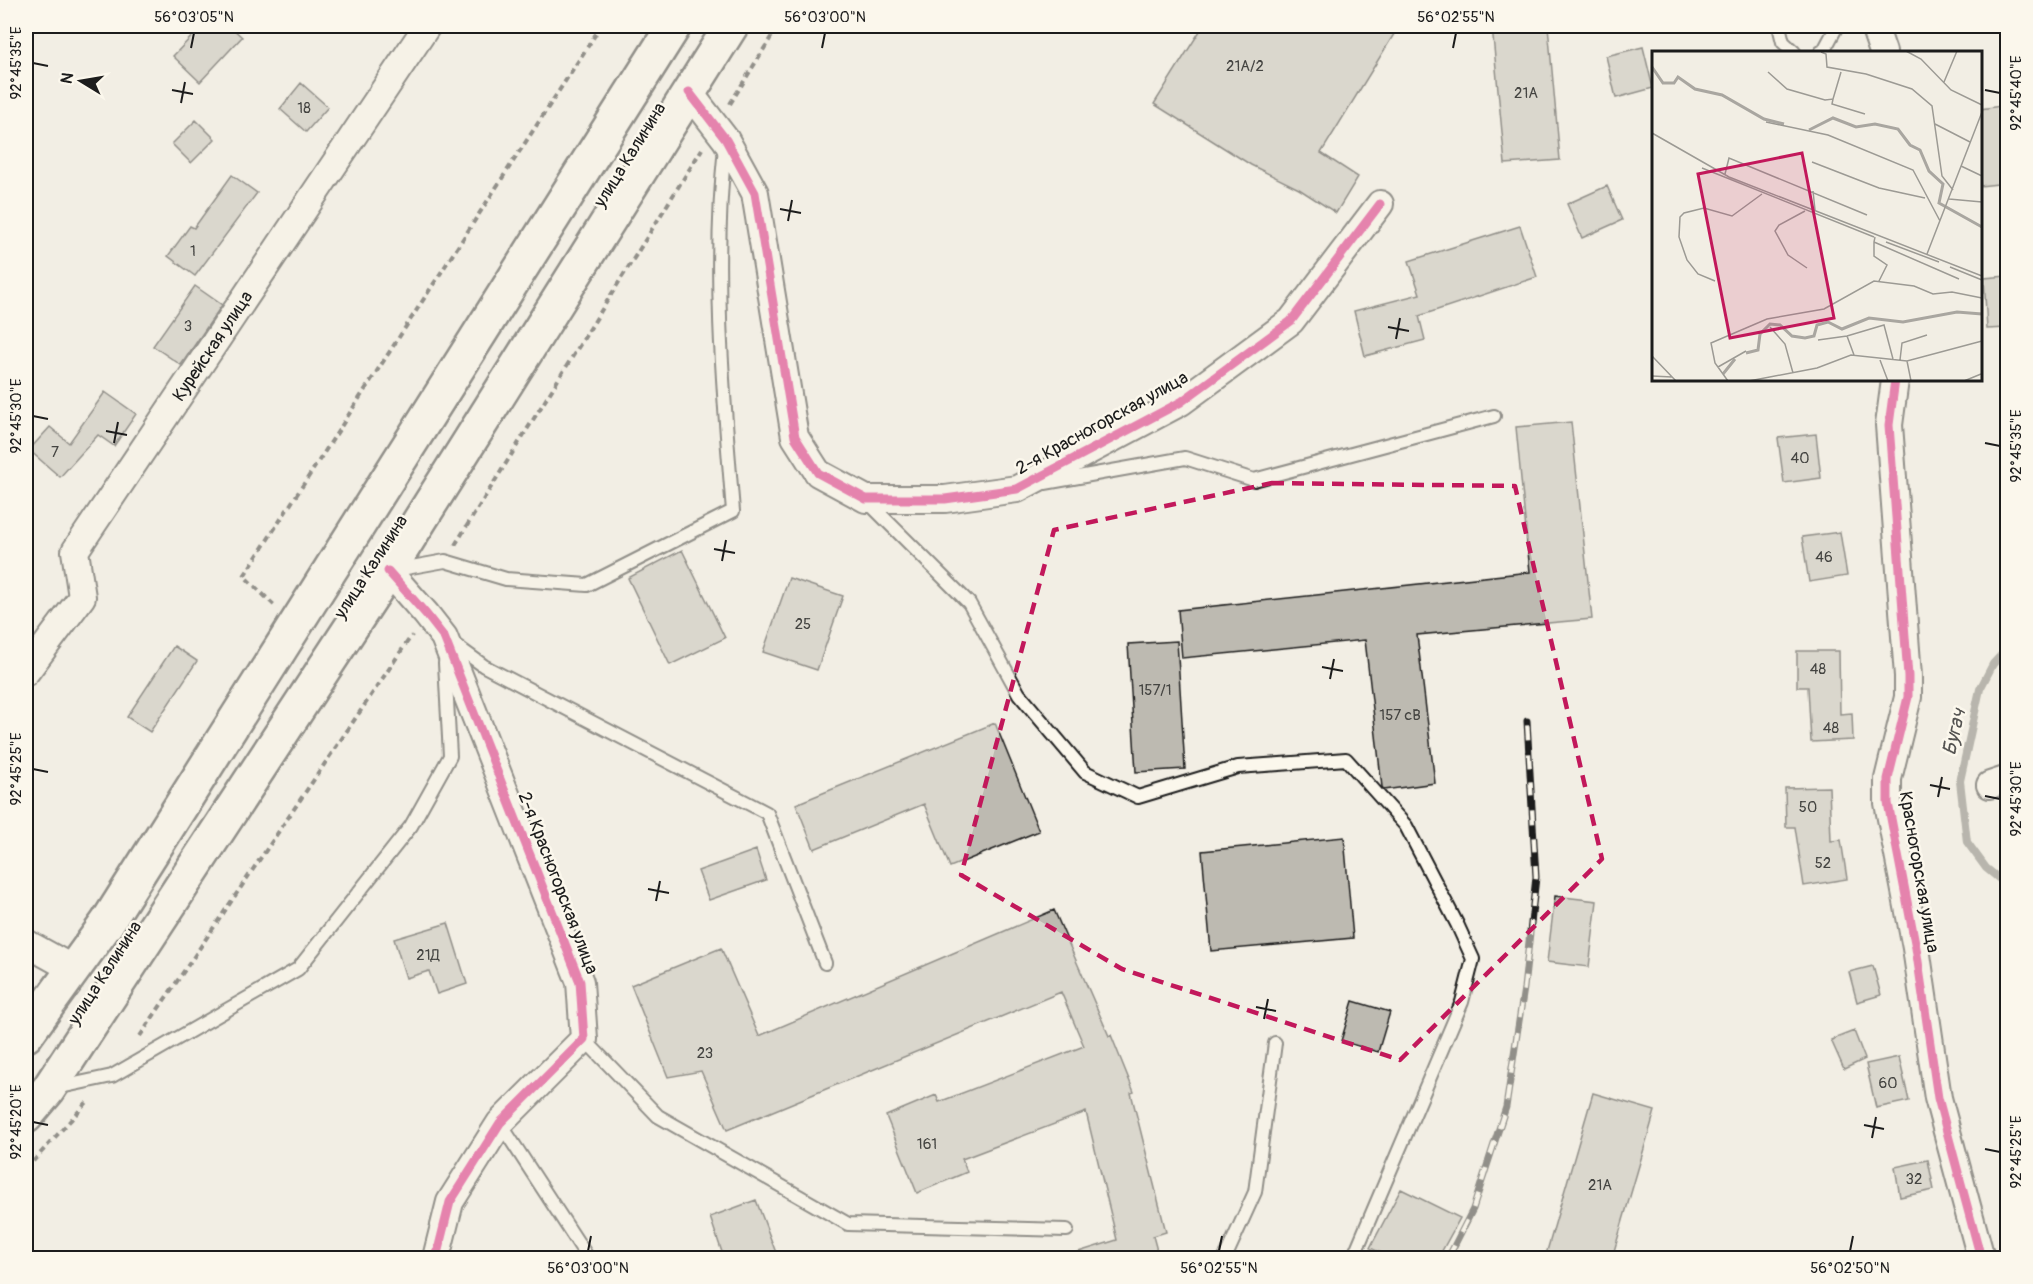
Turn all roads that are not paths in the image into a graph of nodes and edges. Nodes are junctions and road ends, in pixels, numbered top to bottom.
1 (427, 26) edge
2 (674, 26) edge
3 (731, 26) edge
4 (1779, 26) edge
5 (1837, 26) edge
6 (1874, 26) edge
7 (1793, 51) edge
8 (1824, 51) edge
9 (1883, 51) edge
10 (689, 92) junction
11 (726, 140) junction
12 (1380, 204) dead end
13 (1895, 381) edge
14 (1494, 416) dead end
15 (1017, 489) junction
16 (866, 500) junction
17 (388, 571) junction
18 (444, 637) junction
19 (26, 672) edge
20 (26, 943) edge
21 (825, 963) dead end
22 (73, 969) junction
23 (26, 1035) edge
24 (584, 1039) junction
25 (1275, 1043) dead end
26 (48, 1090) junction
27 (26, 1116) edge
28 (500, 1124) junction
29 (1066, 1230) dead end
30 (436, 1258) edge
31 (588, 1258) edge
32 (1225, 1258) edge
33 (1353, 1258) edge
34 (1981, 1258) edge

1 - 19 street, Курейская улица
2 - 22 main road, улица Калинина
3 - 10 main road, улица Калинина
4 - 7 lane
5 - 8 lane
6 - 9 street
10 - 11 street
10 - 17 main road, улица Калинина
11 - 16 street
11 - 17 lane
12 - 15 street, 2-я Красногорская улица
13 - 34 street, Красногорская улица
14 - 15 lane
15 - 16 street, 2-я Красногорская улица
16 - 33 lane
17 - 18 street, 2-я Красногорская улица
17 - 26 main road, улица Калинина
18 - 21 lane
18 - 24 street, 2-я Красногорская улица
18 - 26 lane
20 - 22 street
22 - 23 main road, улица Калинина
24 - 28 street
24 - 29 lane
25 - 32 lane
26 - 27 main road, улица Калинина
28 - 30 street
28 - 31 lane

